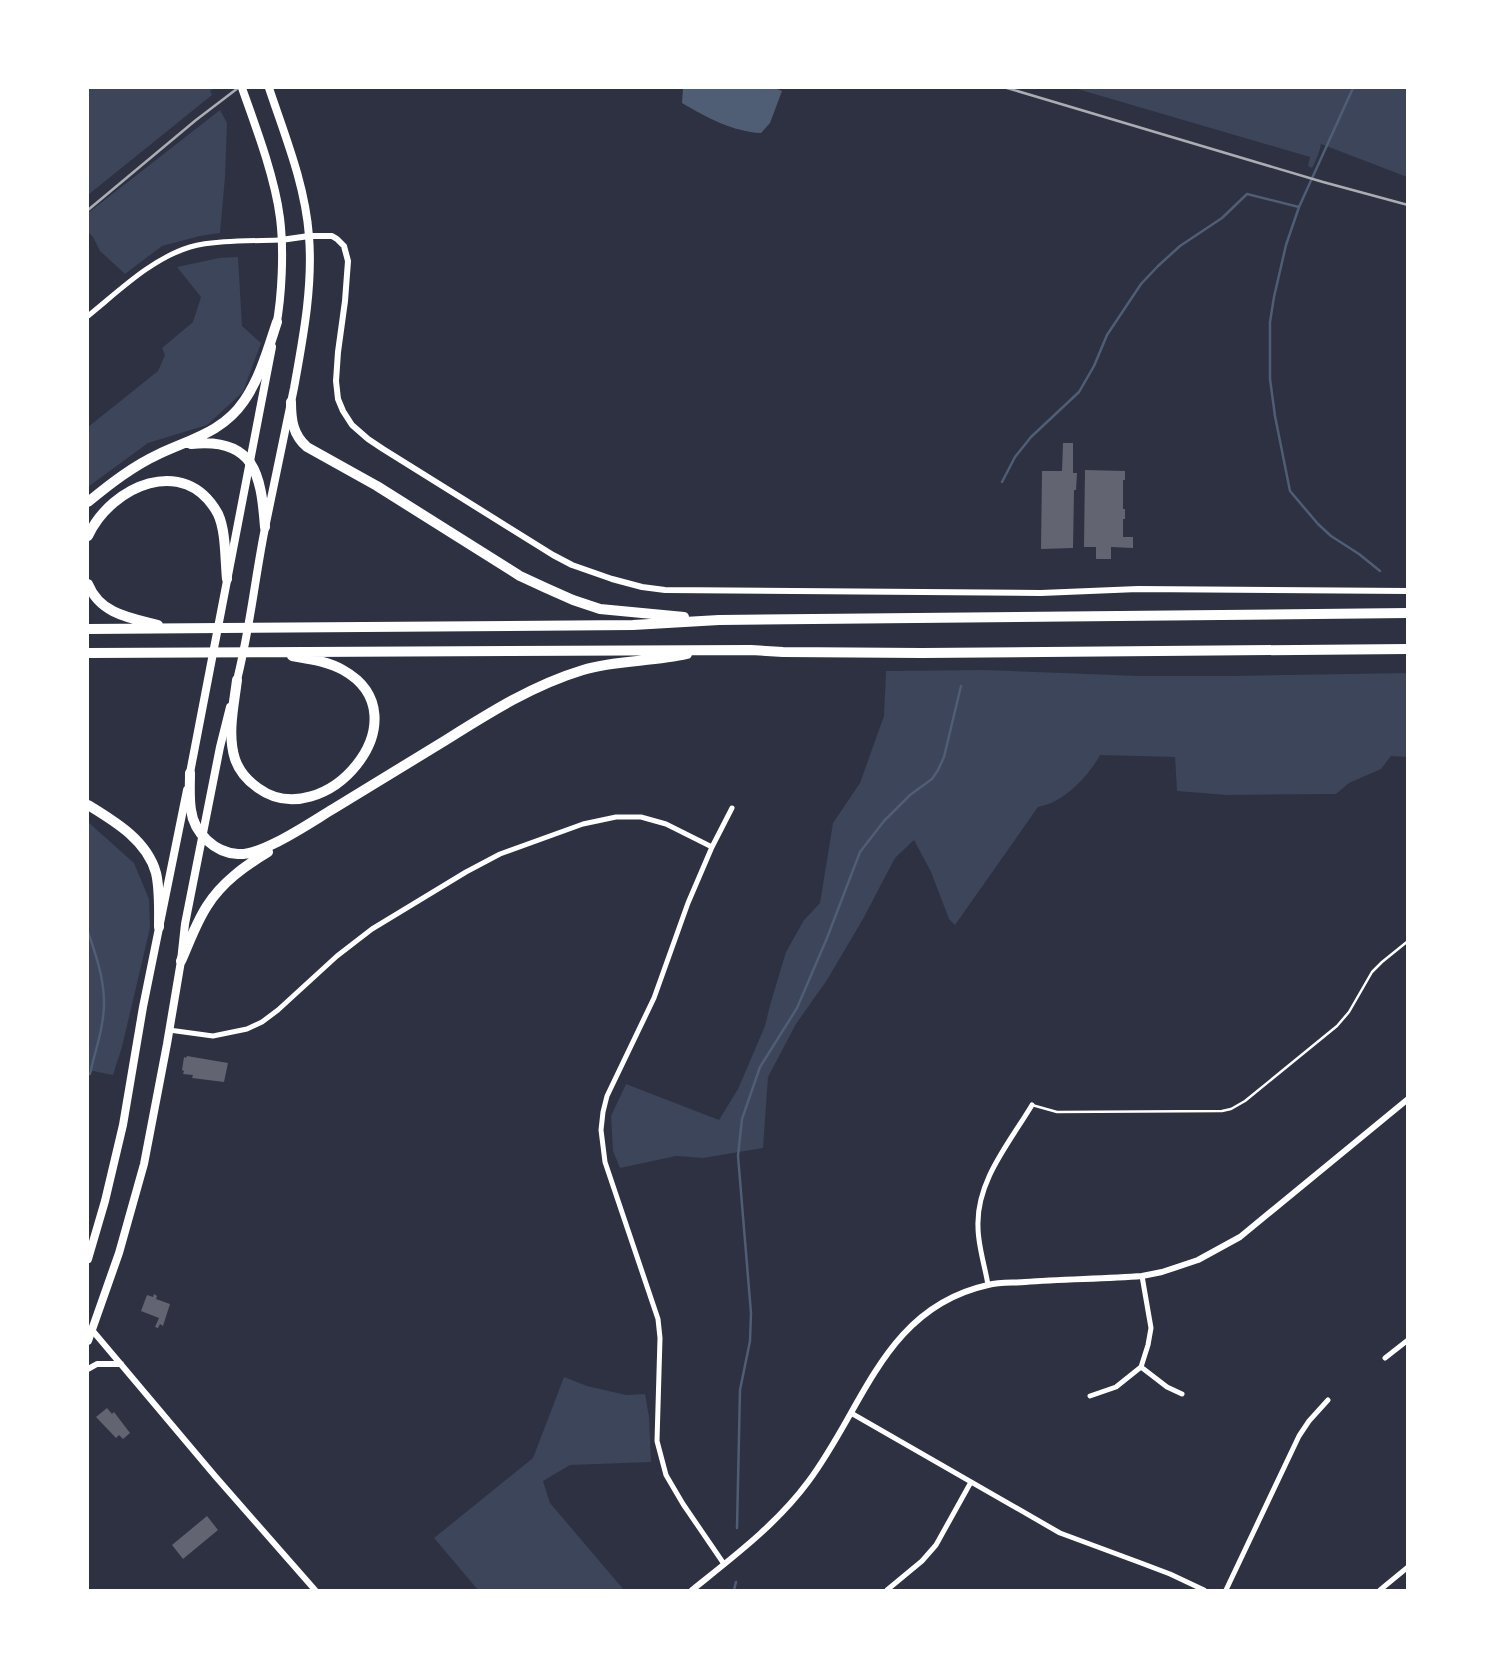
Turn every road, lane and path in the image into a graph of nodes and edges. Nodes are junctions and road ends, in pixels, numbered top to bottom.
1 (242, 88) edge
2 (269, 88) edge
3 (309, 236) junction
4 (281, 240) junction
5 (88, 316) edge
6 (277, 322) junction
7 (291, 402) junction
8 (179, 445) junction
9 (250, 462) junction
10 (88, 502) edge
11 (265, 527) junction
12 (88, 536) edge
13 (228, 579) junction
14 (88, 584) edge
15 (1408, 591) edge
16 (1408, 613) edge
17 (719, 620) junction
18 (88, 629) edge
19 (176, 629) junction
20 (1408, 649) edge
21 (707, 650) junction
22 (267, 652) junction
23 (88, 653) edge
24 (237, 680) junction
25 (190, 773) junction
26 (88, 805) edge
27 (732, 808) dead end
28 (312, 822) junction
29 (203, 836) junction
30 (712, 847) junction
31 (159, 927) junction
32 (1408, 941) edge
33 (181, 961) junction
34 (169, 1030) junction
35 (1408, 1100) edge
36 (1032, 1105) joint
37 (88, 1259) edge
38 (1142, 1276) junction
39 (988, 1285) junction
40 (90, 1329) edge
41 (88, 1340) edge
42 (1408, 1340) edge
43 (1385, 1358) dead end
44 (121, 1364) junction
45 (1141, 1367) junction
46 (88, 1369) edge
47 (1182, 1394) dead end
48 (1090, 1396) dead end
49 (1328, 1400) dead end
50 (851, 1413) junction
51 (971, 1482) junction
52 (724, 1564) junction
53 (1408, 1567) edge
54 (315, 1591) edge
55 (692, 1591) edge
56 (887, 1591) edge
57 (1204, 1591) edge
58 (1226, 1591) edge
59 (1380, 1591) edge

1 - 4 main road
2 - 3 main road
3 - 4 street
3 - 7 main road
3 - 15 street
4 - 5 street
4 - 6 main road
6 - 8 highway
6 - 9 main road
7 - 11 main road
7 - 17 highway
8 - 9 highway
8 - 10 highway
9 - 11 highway
9 - 13 main road
11 - 24 main road
12 - 13 highway
13 - 25 main road
14 - 19 highway
16 - 17 highway
17 - 19 highway
18 - 19 highway
20 - 21 highway
21 - 22 highway
21 - 28 highway
22 - 23 highway
22 - 24 highway
24 - 29 main road
25 - 29 highway
25 - 31 main road
26 - 31 highway
27 - 30 street
28 - 29 highway
28 - 33 highway
29 - 33 main road
30 - 34 street
30 - 52 street
31 - 37 main road
32 - 36 lane
33 - 34 main road
34 - 40 main road
35 - 38 street
36 - 39 street
38 - 39 street
38 - 45 street
39 - 50 street
40 - 41 main road
40 - 44 street
42 - 43 street
44 - 46 street
44 - 54 street
45 - 47 street
45 - 48 street
49 - 58 street
50 - 51 street
50 - 52 street
51 - 56 street
51 - 57 street
52 - 55 street
53 - 59 street

